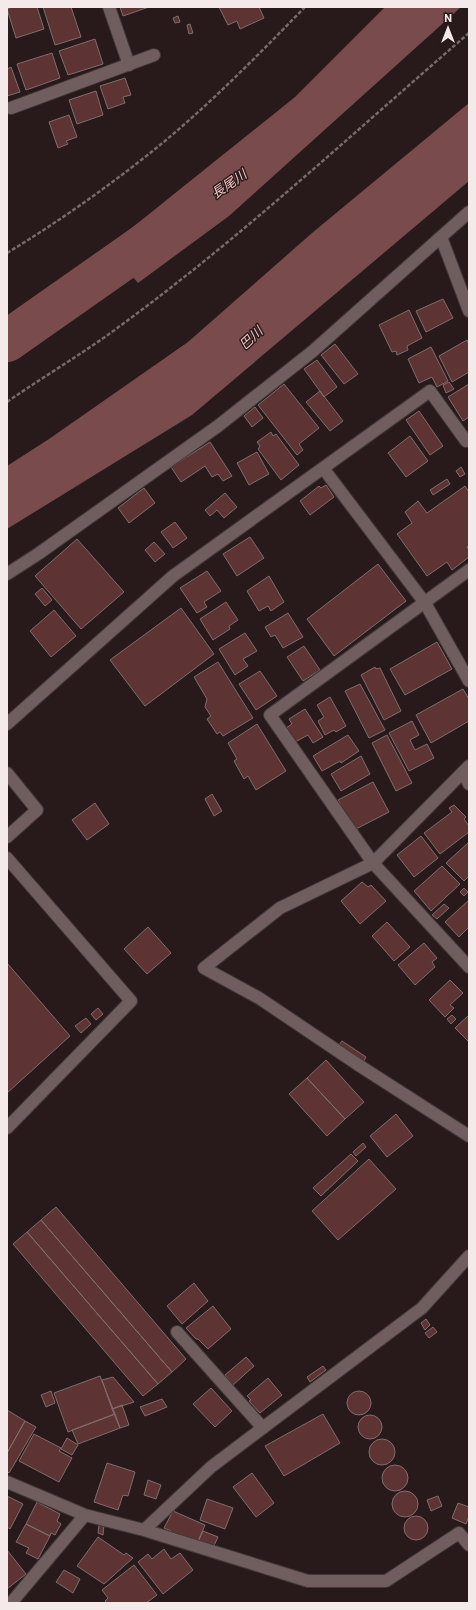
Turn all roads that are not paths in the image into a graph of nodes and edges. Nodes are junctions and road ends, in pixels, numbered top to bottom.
1 (109, 7) edge
2 (154, 55) dead end
3 (129, 66) junction
4 (11, 108) dead end
5 (469, 212) edge
6 (441, 237) junction
7 (469, 310) edge
8 (469, 439) edge
9 (322, 468) junction
10 (469, 570) edge
11 (7, 574) edge
12 (425, 603) junction
13 (469, 681) edge
14 (7, 724) edge
15 (466, 769) edge
16 (7, 773) edge
17 (469, 784) edge
18 (7, 837) edge
19 (7, 858) edge
20 (373, 863) junction
21 (469, 967) edge
22 (7, 1128) edge
23 (469, 1136) edge
24 (469, 1256) edge
25 (177, 1332) dead end
26 (263, 1428) junction
27 (7, 1482) edge
28 (85, 1515) junction
29 (144, 1530) junction
30 (469, 1545) edge
31 (11, 1603) edge

1 - 3 street
2 - 3 street
3 - 4 street
5 - 6 street
6 - 7 street
6 - 11 street
8 - 9 street
9 - 12 street
9 - 14 street
10 - 12 street
12 - 13 street
12 - 20 street
15 - 17 street
15 - 20 street
16 - 18 street
19 - 22 street
20 - 21 street
20 - 23 street
24 - 26 street
25 - 26 street
26 - 29 street
27 - 28 street
28 - 29 street
28 - 31 street
29 - 30 street

